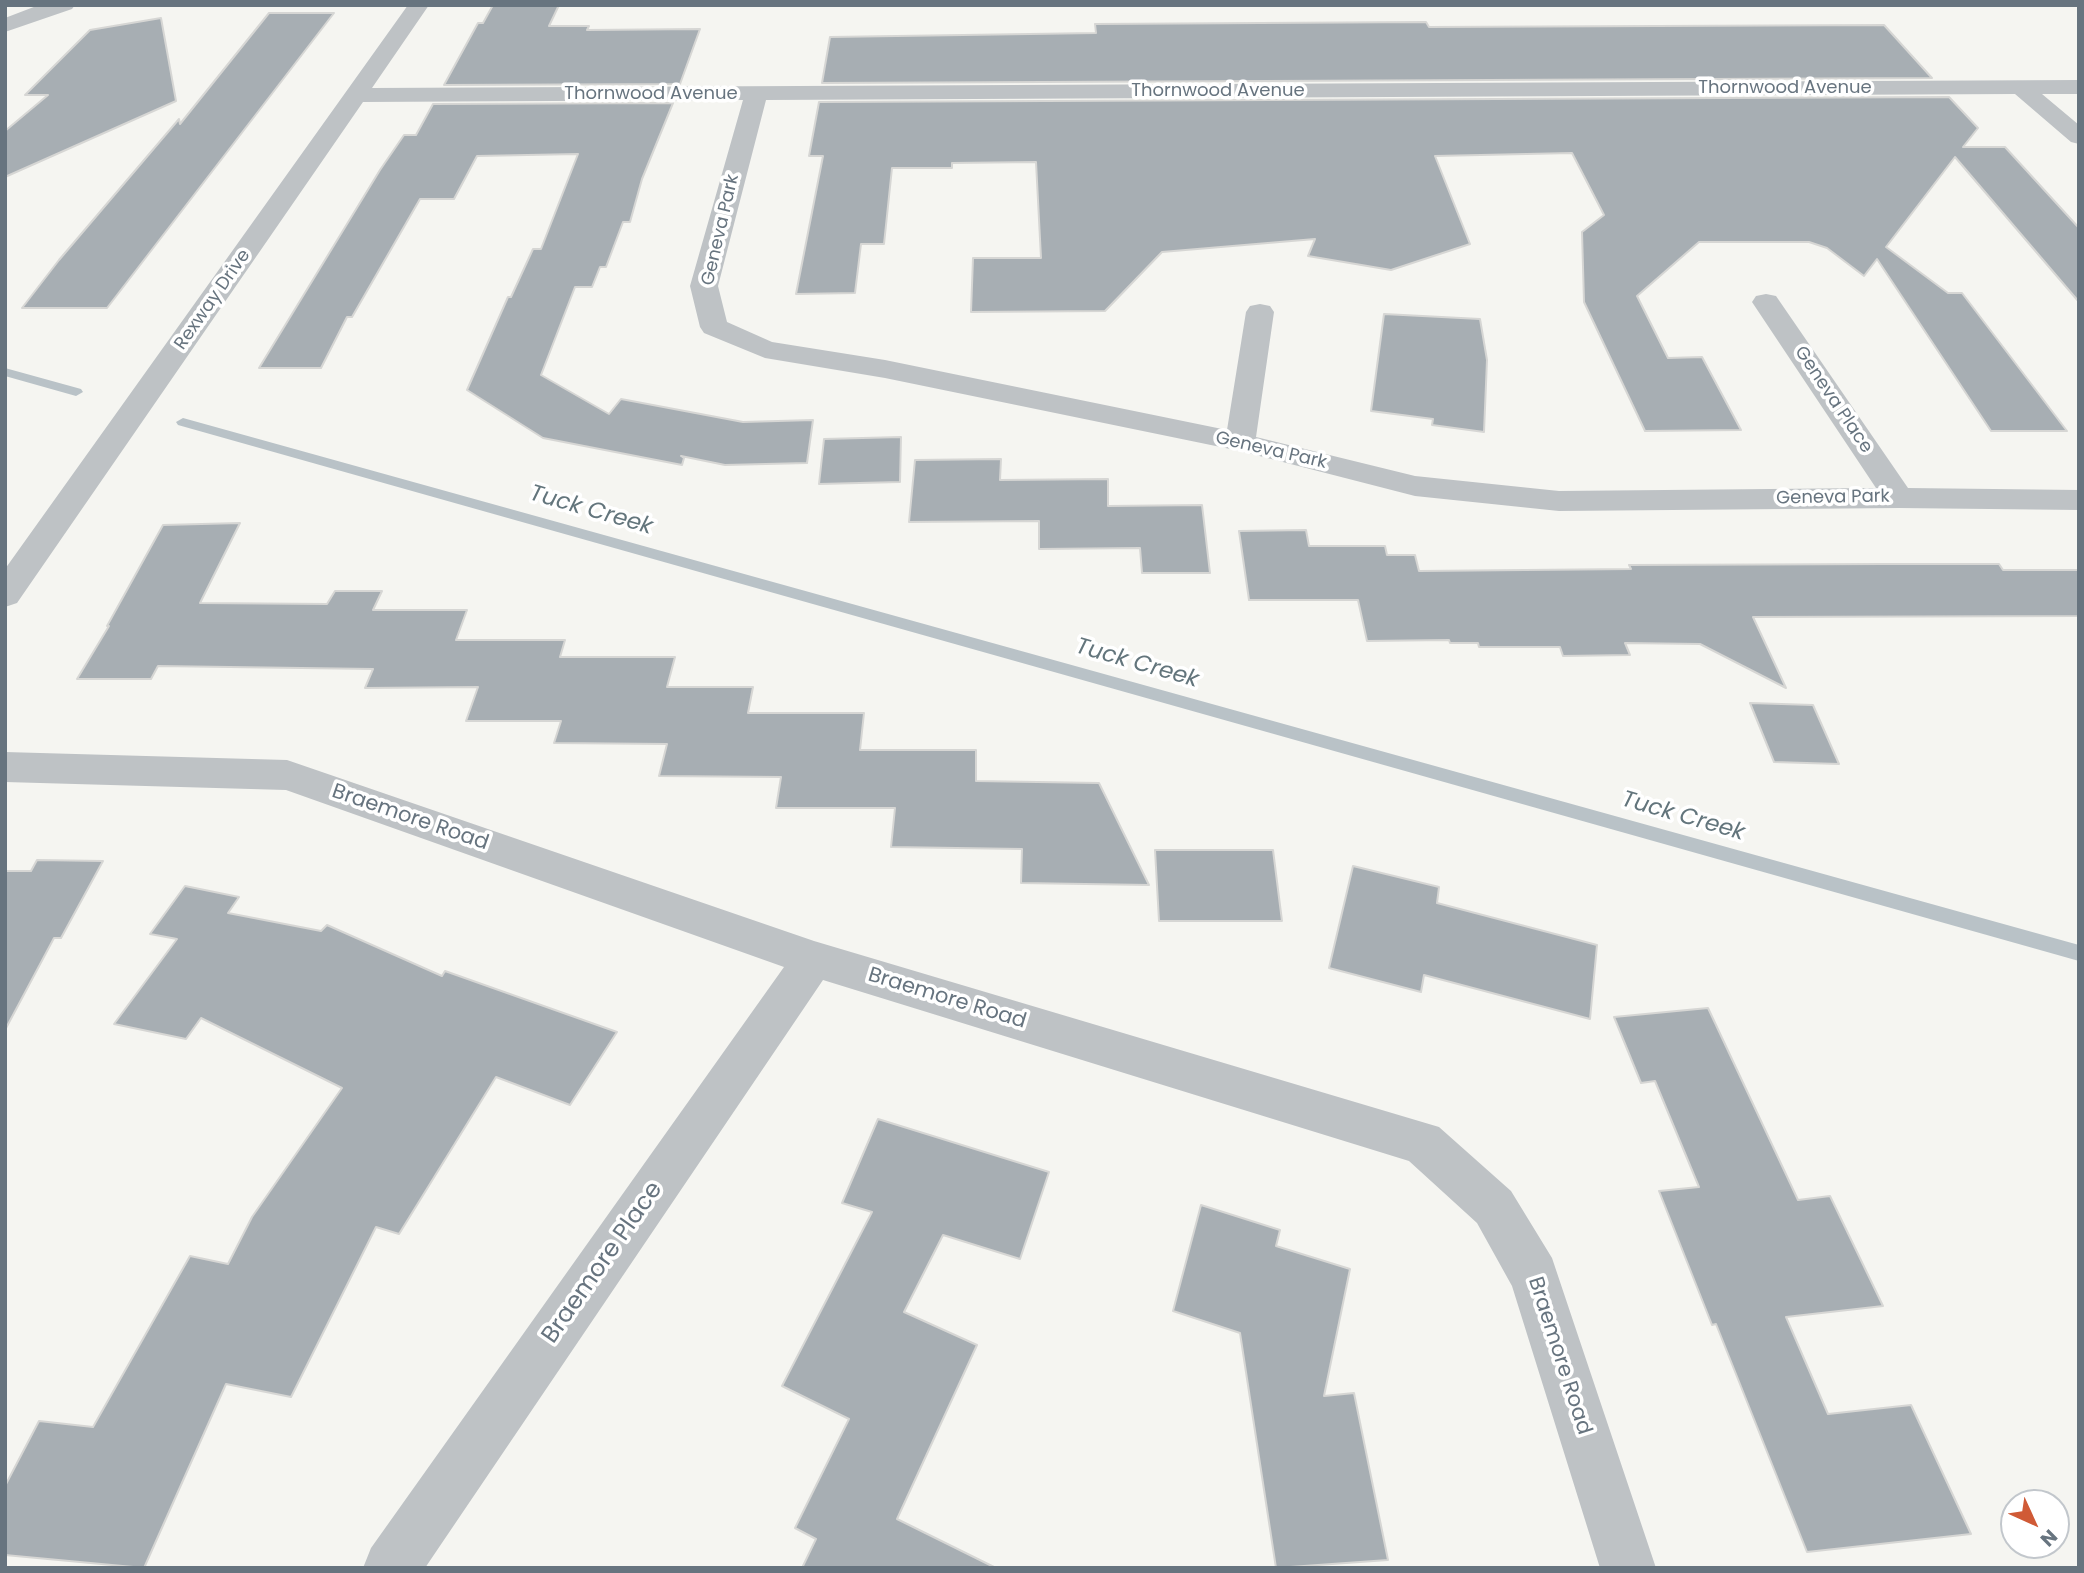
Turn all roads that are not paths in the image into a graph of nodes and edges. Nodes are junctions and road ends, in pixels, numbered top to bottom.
1 (65, 5) edge
2 (419, 5) edge
3 (5, 26) edge
4 (2020, 87) junction
5 (2079, 87) edge
6 (755, 93) junction
7 (357, 95) junction
8 (2079, 137) edge
9 (1766, 302) dead end
10 (1260, 312) dead end
11 (1240, 442) junction
12 (1899, 498) junction
13 (2079, 500) edge
14 (5, 594) edge
15 (5, 767) edge
16 (814, 959) junction
17 (391, 1568) edge
18 (1628, 1568) edge

1 - 3 street
2 - 7 street, Rexway Drive
4 - 5 street, Thornwood Avenue
4 - 6 street, Thornwood Avenue
4 - 8 street
6 - 7 street, Thornwood Avenue
6 - 11 street, Geneva Park
7 - 14 street, Rexway Drive
9 - 12 street, Geneva Place
10 - 11 street
11 - 12 street, Geneva Park
12 - 13 street, Geneva Park
15 - 16 street, Braemore Road
16 - 17 street, Braemore Place
16 - 18 street, Braemore Road

